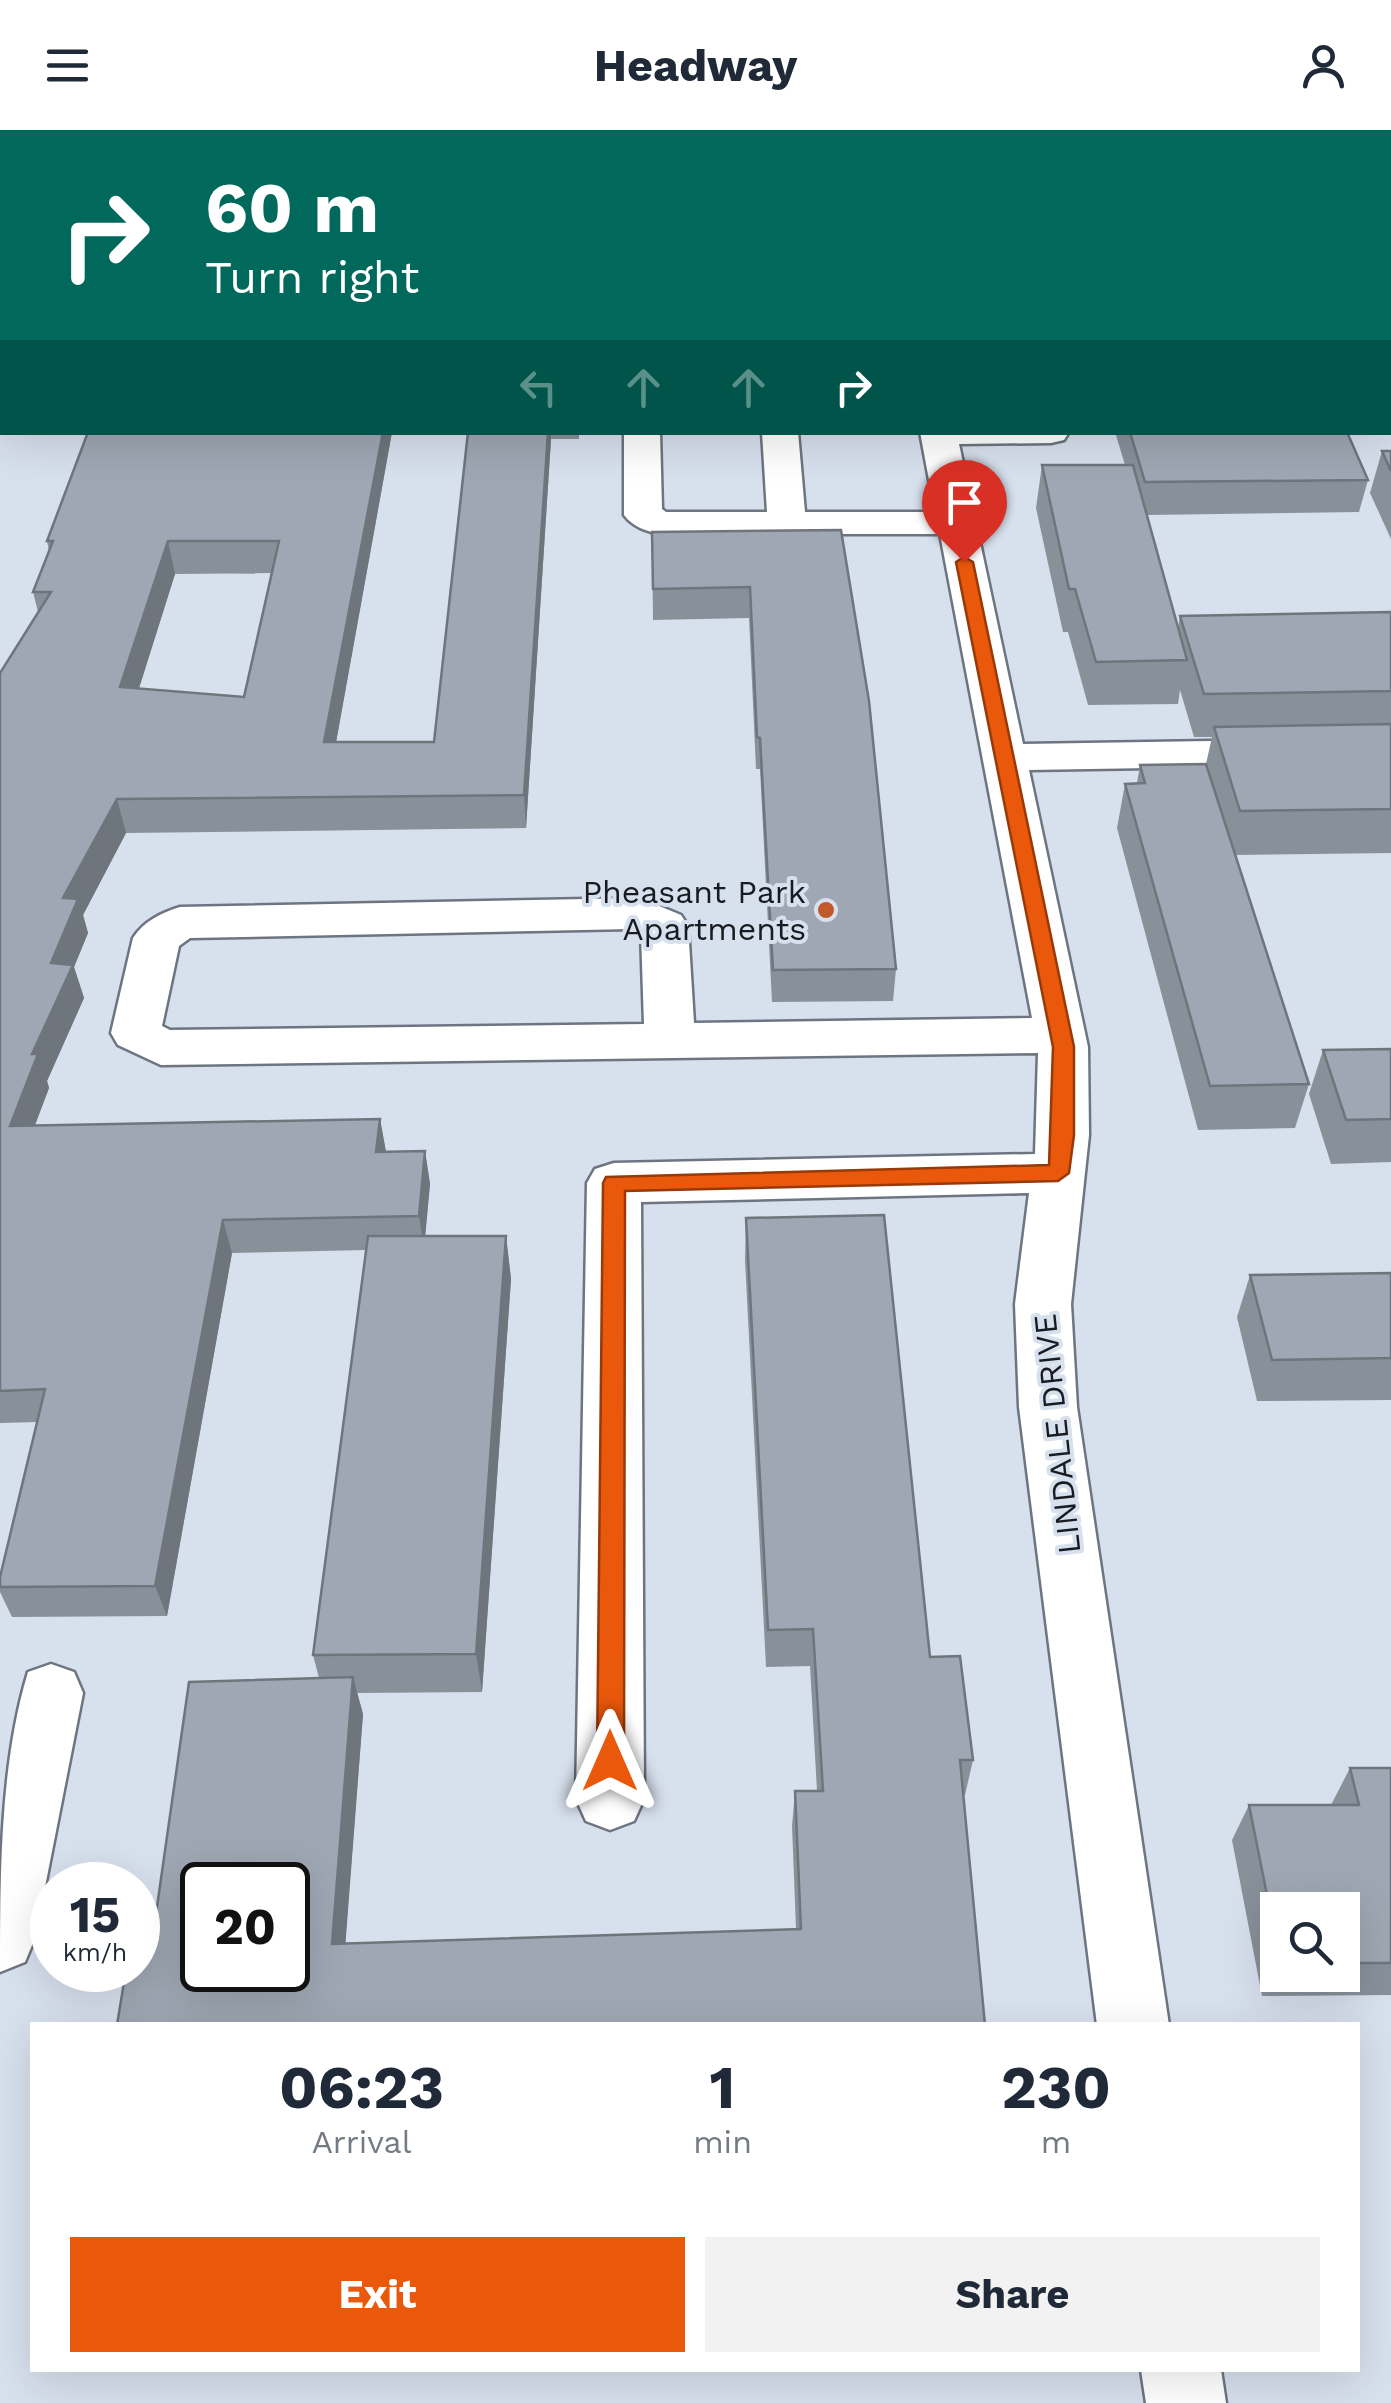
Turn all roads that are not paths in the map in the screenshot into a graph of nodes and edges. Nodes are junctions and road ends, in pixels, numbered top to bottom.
1 (642, 435) edge
2 (780, 435) edge
3 (938, 435) edge
4 (956, 522) junction
5 (787, 524) junction
6 (1391, 751) edge
7 (1004, 757) junction
8 (1060, 1034) junction
9 (670, 1040) junction
10 (1058, 1173) junction
11 (51, 1693) dead end
12 (610, 1799) dead end
13 (0, 1938) edge
14 (1134, 2022) edge
15 (1181, 2372) edge
16 (1186, 2403) edge

1 - 5 street
2 - 5 street
3 - 4 street, LINDALE DRIVE
4 - 5 street
4 - 7 street, LINDALE DRIVE
6 - 7 street
7 - 8 street, LINDALE DRIVE
8 - 9 street
8 - 10 street, LINDALE DRIVE
9 - 9 street
10 - 12 street
10 - 14 street, LINDALE DRIVE
11 - 13 street
15 - 16 street

